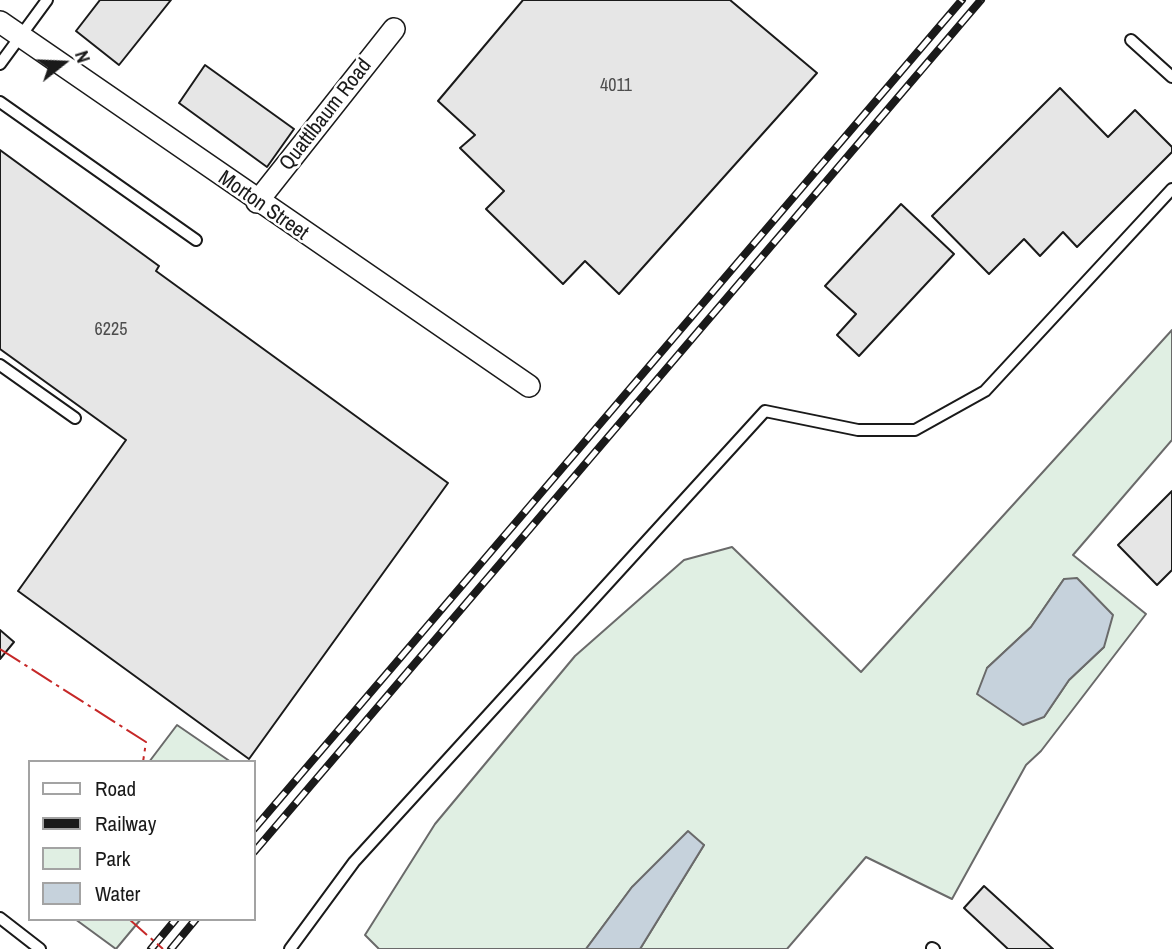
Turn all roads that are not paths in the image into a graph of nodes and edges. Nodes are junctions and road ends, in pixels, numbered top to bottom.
1 (47, 0) edge
2 (0, 22) edge
3 (394, 29) dead end
4 (20, 36) junction
5 (1130, 40) dead end
6 (0, 64) edge
7 (1172, 77) edge
8 (0, 102) edge
9 (1172, 189) edge
10 (257, 202) junction
11 (196, 240) dead end
12 (0, 365) edge
13 (529, 386) dead end
14 (75, 418) dead end
15 (0, 918) edge
16 (40, 949) edge
17 (290, 949) edge

1 - 4 lane
2 - 4 street, Morton Street
3 - 10 street, Quattlbaum Road
4 - 6 lane
4 - 10 street, Morton Street
5 - 7 lane
8 - 11 lane
9 - 17 lane
10 - 13 street, Morton Street
12 - 14 lane
15 - 16 lane

